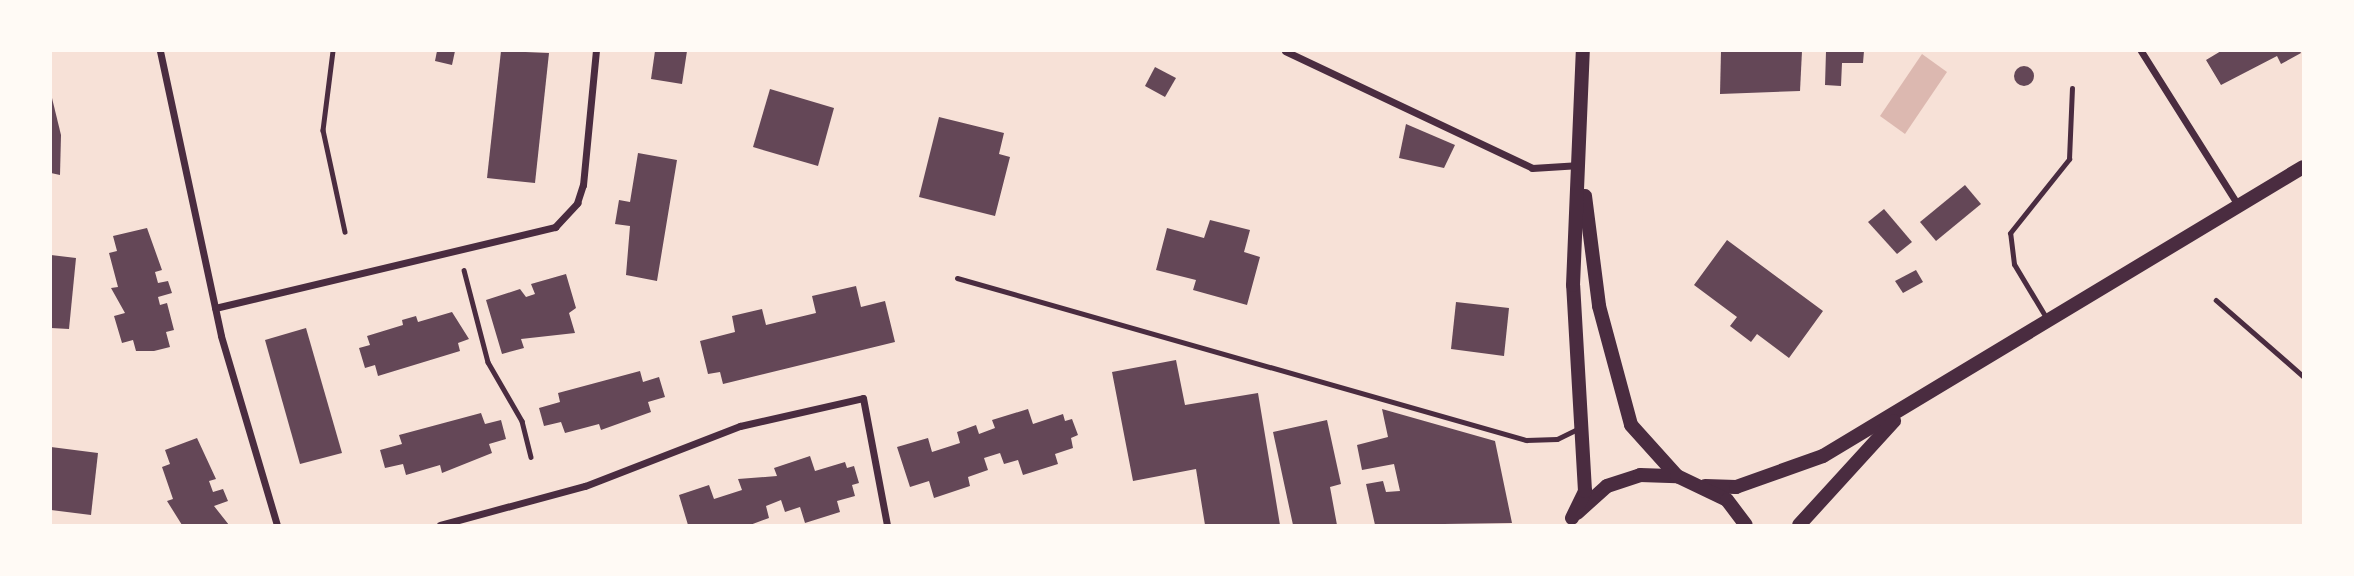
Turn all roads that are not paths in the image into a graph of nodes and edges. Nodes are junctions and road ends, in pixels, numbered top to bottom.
1 (160, 51) edge
2 (596, 51) edge
3 (1285, 51) edge
4 (1583, 51) edge
5 (2141, 51) edge
6 (2072, 88) dead end
7 (1581, 165) junction
8 (2303, 167) edge
9 (2238, 205) junction
10 (957, 278) dead end
11 (215, 308) junction
12 (2047, 319) junction
13 (1909, 405) junction
14 (1583, 427) junction
15 (1677, 476) junction
16 (1704, 486) junction
17 (1570, 521) edge
18 (277, 525) edge
19 (440, 525) edge
20 (887, 525) edge
21 (1746, 525) edge
22 (1799, 525) edge

1 - 11 street
2 - 11 street
3 - 7 street
4 - 7 main road
5 - 9 street
6 - 12 lane
7 - 14 main road
7 - 15 main road
8 - 9 main road
9 - 12 main road
10 - 14 lane
11 - 18 street
12 - 13 main road
13 - 16 main road
13 - 22 main road
14 - 17 main road
15 - 16 main road
15 - 17 main road
16 - 21 main road
19 - 20 street

